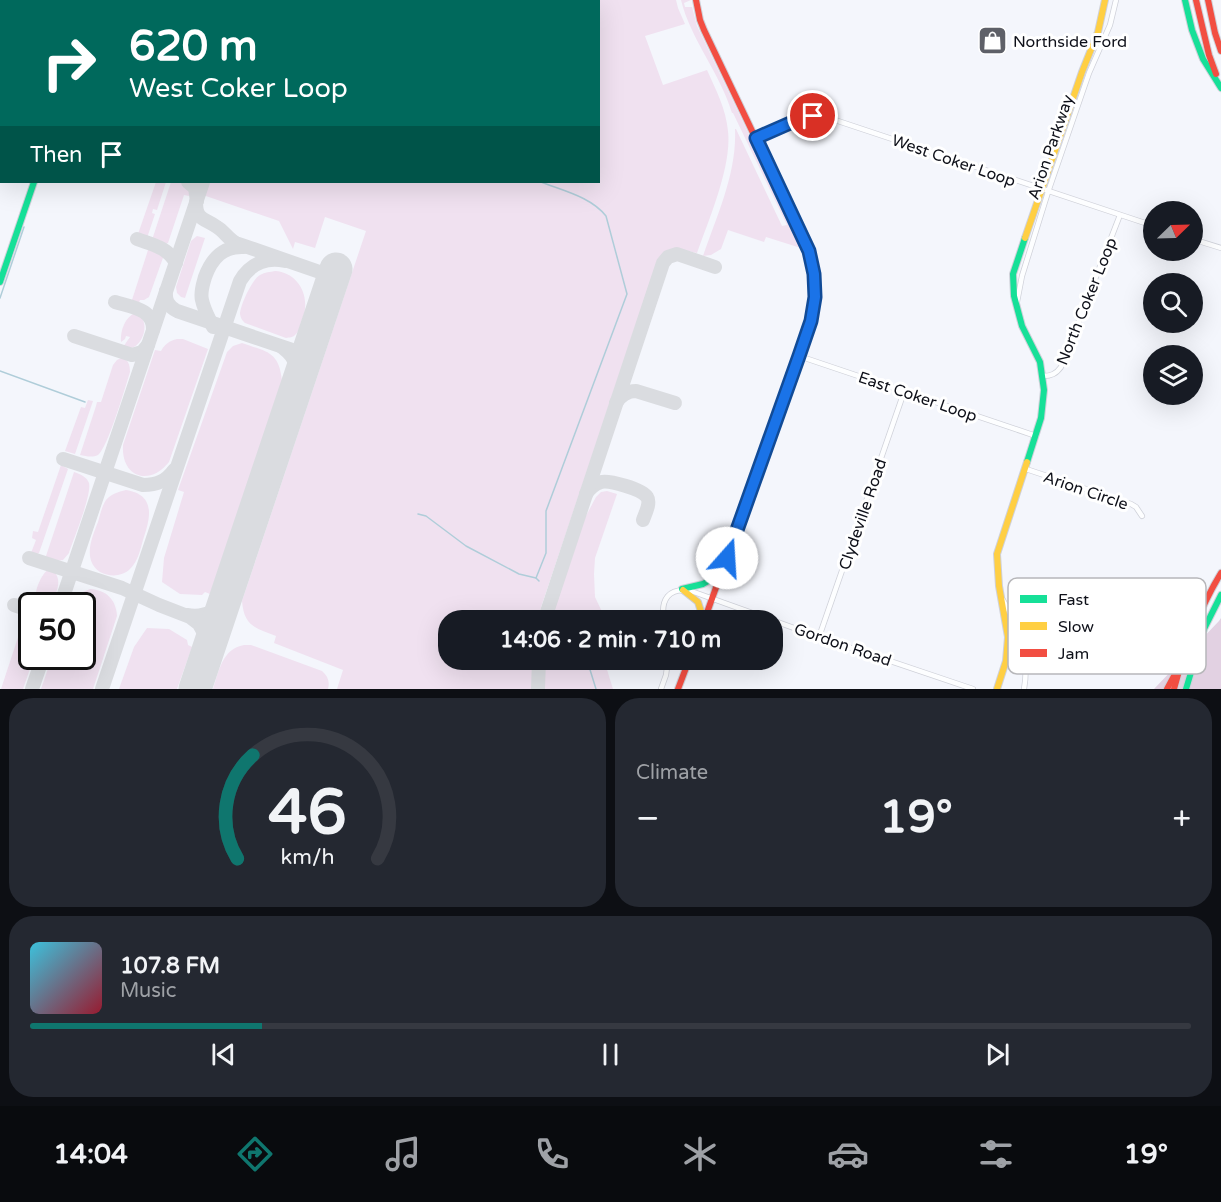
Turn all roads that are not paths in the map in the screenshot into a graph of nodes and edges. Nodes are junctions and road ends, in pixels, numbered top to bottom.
1 (696, 0) edge
2 (1105, 0) edge
3 (1116, 0) edge
4 (1185, 0) edge
5 (1196, 0) edge
6 (1208, 0) edge
7 (1221, 51) edge
8 (1077, 86) junction
9 (1221, 87) edge
10 (1084, 88) junction
11 (756, 138) junction
12 (34, 183) edge
13 (1041, 189) junction
14 (1048, 192) junction
15 (1120, 215) junction
16 (1143, 222) edge
17 (1203, 243) edge
18 (1221, 249) edge
19 (0, 282) edge
20 (1016, 304) junction
21 (799, 356) junction
22 (1043, 376) junction
23 (904, 392) junction
24 (1036, 436) junction
25 (1026, 469) junction
26 (1142, 516) dead end
27 (722, 572) junction
28 (1221, 573) edge
29 (682, 589) junction
30 (1000, 595) junction
31 (1221, 595) edge
32 (713, 598) junction
33 (1206, 600) edge
34 (1008, 609) edge
35 (662, 610) edge
36 (701, 610) edge
37 (708, 610) edge
38 (1206, 625) edge
39 (819, 637) junction
40 (667, 670) edge
41 (685, 670) edge
42 (1026, 674) edge
43 (1175, 674) edge
44 (1178, 674) edge
45 (1191, 674) edge
46 (660, 689) edge
47 (678, 689) edge
48 (973, 689) edge
49 (997, 689) edge
50 (1024, 689) edge
51 (1167, 689) edge
52 (1174, 689) edge
53 (1187, 689) edge

1 - 11 main road
2 - 8 main road, Arion Parkway
3 - 10 street, Arion Parkway
4 - 9 main road
5 - 9 main road
6 - 7 main road
8 - 10 street
8 - 13 main road, Arion Parkway
10 - 14 street, Arion Parkway
11 - 13 street, West Coker Loop
11 - 21 main road
12 - 19 main road
13 - 14 street, West Coker Loop
13 - 20 main road, Arion Parkway
14 - 15 street, West Coker Loop
14 - 20 street, Arion Parkway
15 - 16 street, West Coker Loop
15 - 22 street, North Coker Loop
17 - 18 street
20 - 22 main road, Arion Parkway
21 - 23 street, East Coker Loop
21 - 27 main road
22 - 24 main road, Arion Parkway
23 - 24 street, East Coker Loop
23 - 39 street, Clydeville Road
24 - 25 main road, Arion Parkway
25 - 26 street, Arion Circle
25 - 30 main road, Arion Parkway
27 - 29 main road
27 - 32 main road
28 - 33 main road
29 - 32 street, Gordon Road
29 - 35 street
29 - 36 main road
30 - 34 street, Arion Parkway
30 - 49 main road, Arion Parkway
31 - 38 main road
32 - 37 main road
32 - 39 street, Gordon Road
39 - 48 street, Gordon Road
40 - 46 street
41 - 47 main road
42 - 50 street, Arion Parkway
43 - 51 main road
44 - 52 main road
45 - 53 main road

